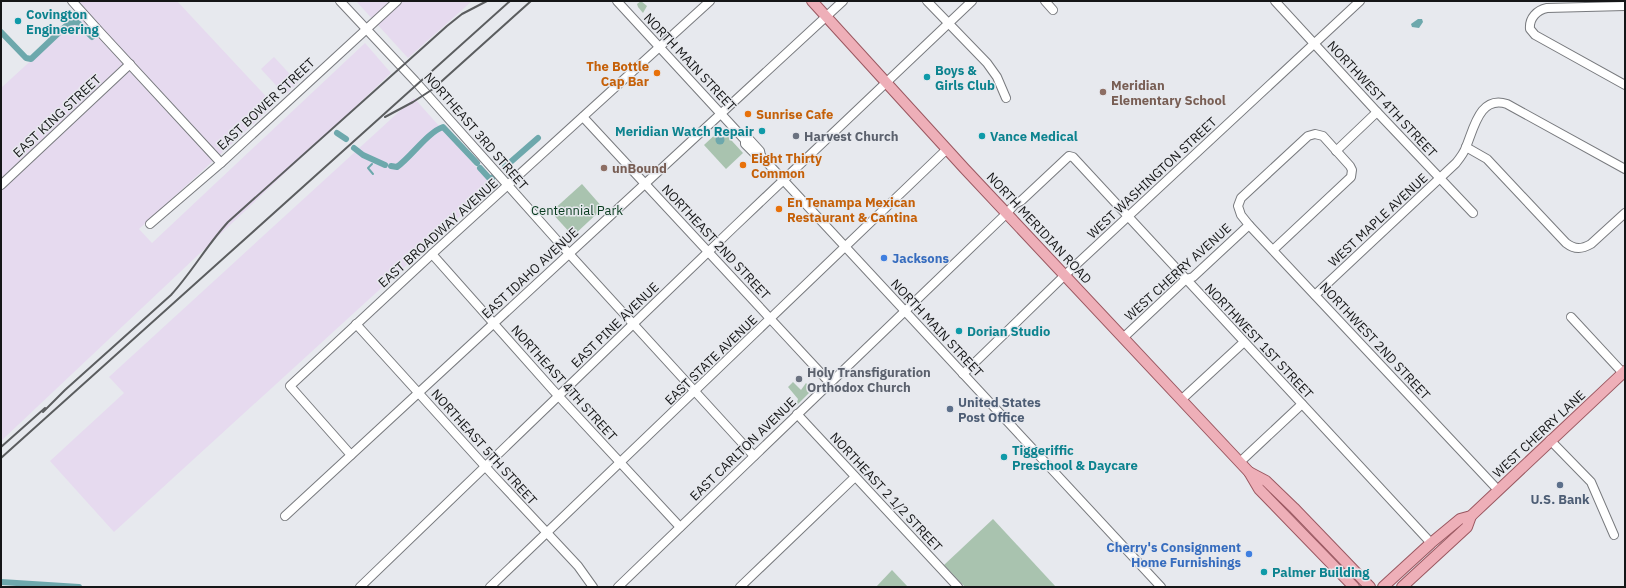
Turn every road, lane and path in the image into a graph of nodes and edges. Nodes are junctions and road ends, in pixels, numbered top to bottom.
1 (72, 1) edge
2 (340, 1) edge
3 (397, 1) edge
4 (617, 1) edge
5 (710, 1) edge
6 (812, 1) edge
7 (843, 1) edge
8 (927, 1) edge
9 (972, 1) edge
10 (1045, 1) edge
11 (1275, 1) edge
12 (1360, 1) edge
13 (1625, 6) edge
14 (1053, 10) dead end
15 (827, 16) junction
16 (948, 24) junction
17 (366, 29) junction
18 (1314, 44) junction
19 (660, 47) junction
20 (130, 64) junction
21 (886, 82) junction
22 (1625, 85) edge
23 (1006, 98) dead end
24 (1377, 112) junction
25 (721, 113) junction
26 (583, 117) junction
27 (1466, 147) junction
28 (947, 149) junction
29 (1336, 151) junction
30 (1070, 156) joint
31 (221, 163) junction
32 (1625, 169) edge
33 (1441, 178) junction
34 (784, 180) junction
35 (645, 184) junction
36 (1, 186) edge
37 (507, 186) junction
38 (1238, 206) joint
39 (1007, 213) junction
40 (1473, 213) dead end
41 (1625, 213) edge
42 (1128, 217) junction
43 (150, 224) dead end
44 (1249, 225) junction
45 (845, 247) junction
46 (1273, 250) junction
47 (709, 252) junction
48 (432, 254) junction
49 (569, 254) junction
50 (1065, 275) junction
51 (1186, 279) junction
52 (1315, 295) junction
53 (905, 311) junction
54 (1571, 317) dead end
55 (770, 319) junction
56 (356, 324) junction
57 (493, 324) junction
58 (633, 325) junction
59 (1123, 338) junction
60 (1244, 342) junction
61 (1624, 372) edge
62 (963, 374) junction
63 (830, 383) junction
64 (694, 392) junction
65 (418, 393) junction
66 (559, 396) junction
67 (1181, 400) junction
68 (1302, 404) junction
69 (797, 414) junction
70 (1550, 440) junction
71 (351, 455) junction
72 (754, 456) junction
73 (1240, 462) junction
74 (620, 463) junction
75 (485, 467) junction
76 (1249, 472) junction
77 (855, 477) junction
78 (1498, 490) junction
79 (285, 516) dead end
80 (1471, 516) junction
81 (680, 527) junction
82 (546, 534) junction
83 (1614, 535) dead end
84 (1431, 543) junction
85 (360, 587) edge
86 (490, 587) edge
87 (593, 587) edge
88 (618, 587) edge
89 (740, 587) edge
90 (958, 587) edge
91 (1162, 587) edge
92 (1354, 587) edge
93 (1370, 587) edge
94 (1383, 587) edge
95 (1402, 587) edge

1 - 20 street
2 - 17 street, NORTHEAST 3RD STREET
3 - 17 street, EAST BOWER STREET
4 - 19 street, NORTH MAIN STREET
5 - 19 street, EAST BROADWAY AVENUE
6 - 15 main road, NORTH MERIDIAN ROAD
7 - 15 street, EAST IDAHO AVENUE
8 - 16 street
9 - 16 street, EAST PINE AVENUE
10 - 14 street
11 - 18 street, NORTHWEST 4TH STREET
12 - 18 street, WEST WASHINGTON STREET
13 - 22 street
15 - 21 main road, NORTH MERIDIAN ROAD
15 - 25 street, EAST IDAHO AVENUE
16 - 21 street, EAST PINE AVENUE
16 - 23 street
17 - 31 street, EAST BOWER STREET
17 - 37 street, NORTHEAST 3RD STREET
18 - 24 street, NORTHWEST 4TH STREET
18 - 42 street, WEST WASHINGTON STREET
19 - 25 street, NORTH MAIN STREET
19 - 26 street, EAST BROADWAY AVENUE
20 - 31 street
20 - 36 street, EAST KING STREET
21 - 28 main road, NORTH MERIDIAN ROAD
21 - 34 street, EAST PINE AVENUE
24 - 29 street
24 - 33 street, NORTHWEST 4TH STREET
25 - 34 street, NORTH MAIN STREET
25 - 35 street, EAST IDAHO AVENUE
26 - 35 street, NORTHEAST 2ND STREET
26 - 37 street, EAST BROADWAY AVENUE
27 - 32 street, WEST MAPLE AVENUE
27 - 33 street, WEST MAPLE AVENUE
27 - 41 street
28 - 39 main road, NORTH MERIDIAN ROAD
28 - 45 street, EAST STATE AVENUE
29 - 38 street, WEST CHERRY AVENUE
29 - 46 street, WEST CHERRY AVENUE
30 - 39 street, EAST CARLTON AVENUE
30 - 42 street, NORTHWEST 1ST STREET
31 - 43 street, EAST BOWER STREET
33 - 40 street, NORTHWEST 4TH STREET
33 - 52 street, WEST MAPLE AVENUE
34 - 45 street, NORTH MAIN STREET
34 - 47 street, EAST PINE AVENUE
35 - 47 street, NORTHEAST 2ND STREET
35 - 49 street, EAST IDAHO AVENUE
37 - 48 street, EAST BROADWAY AVENUE
37 - 49 street, NORTHEAST 3RD STREET
38 - 44 street, NORTHWEST 2ND STREET
39 - 50 main road, NORTH MERIDIAN ROAD
39 - 53 street, EAST CARLTON AVENUE
42 - 50 street, WEST WASHINGTON STREET
42 - 51 street, NORTHWEST 1ST STREET
44 - 46 street, NORTHWEST 2ND STREET
44 - 51 street, WEST CHERRY AVENUE
45 - 53 street, NORTH MAIN STREET
45 - 55 street, EAST STATE AVENUE
46 - 52 street, NORTHWEST 2ND STREET
47 - 55 street, NORTHEAST 2ND STREET
47 - 58 street, EAST PINE AVENUE
48 - 56 street, EAST BROADWAY AVENUE
48 - 57 street, NORTHEAST 4TH STREET
49 - 57 street, EAST IDAHO AVENUE
49 - 58 street, NORTHEAST 3RD STREET
50 - 59 main road, NORTH MERIDIAN ROAD
50 - 62 street, WEST WASHINGTON STREET
51 - 59 street, WEST CHERRY AVENUE
51 - 60 street, NORTHWEST 1ST STREET
52 - 78 street, NORTHWEST 2ND STREET
53 - 62 street, NORTH MAIN STREET
53 - 63 street, EAST CARLTON AVENUE
54 - 61 street
55 - 63 street, NORTHEAST 2ND STREET
55 - 64 street, EAST STATE AVENUE
56 - 65 street, NORTHEAST 5TH STREET
56 - 71 street, EAST BROADWAY AVENUE
57 - 65 street, EAST IDAHO AVENUE
57 - 66 street, NORTHEAST 4TH STREET
58 - 64 street, NORTHEAST 3RD STREET
58 - 66 street, EAST PINE AVENUE
59 - 67 main road, NORTH MERIDIAN ROAD
60 - 67 street
60 - 68 street, NORTHWEST 1ST STREET
61 - 70 main road, WEST CHERRY LANE
62 - 91 street, NORTH MAIN STREET
63 - 69 street, EAST CARLTON AVENUE
64 - 72 street, NORTHEAST 3RD STREET
64 - 74 street, EAST STATE AVENUE
65 - 71 street, EAST IDAHO AVENUE
65 - 75 street, NORTHEAST 5TH STREET
66 - 74 street, NORTHEAST 4TH STREET
66 - 75 street, EAST PINE AVENUE
67 - 73 main road, NORTH MERIDIAN ROAD
68 - 73 street
68 - 84 street, NORTHWEST 1ST STREET
69 - 72 street, EAST CARLTON AVENUE
69 - 77 street, NORTHEAST 2 1/2 STREET
70 - 78 main road, WEST CHERRY LANE
70 - 83 street
71 - 79 street, EAST IDAHO AVENUE
72 - 81 street, EAST CARLTON AVENUE
73 - 76 main road, NORTH MERIDIAN ROAD
74 - 81 street, NORTHEAST 4TH STREET
74 - 82 street, EAST STATE AVENUE
75 - 82 street, NORTHEAST 5TH STREET
75 - 85 street, EAST PINE AVENUE
76 - 92 main road, NORTH MERIDIAN ROAD
76 - 93 main road, NORTH MERIDIAN ROAD
77 - 89 street
77 - 90 street, NORTHEAST 2 1/2 STREET
78 - 80 main road, WEST CHERRY LANE
80 - 84 main road, WEST CHERRY LANE
80 - 95 main road, WEST CHERRY LANE
81 - 88 street, EAST CARLTON AVENUE
82 - 86 street, EAST STATE AVENUE
82 - 87 street, NORTHEAST 5TH STREET
84 - 94 main road, WEST CHERRY LANE

